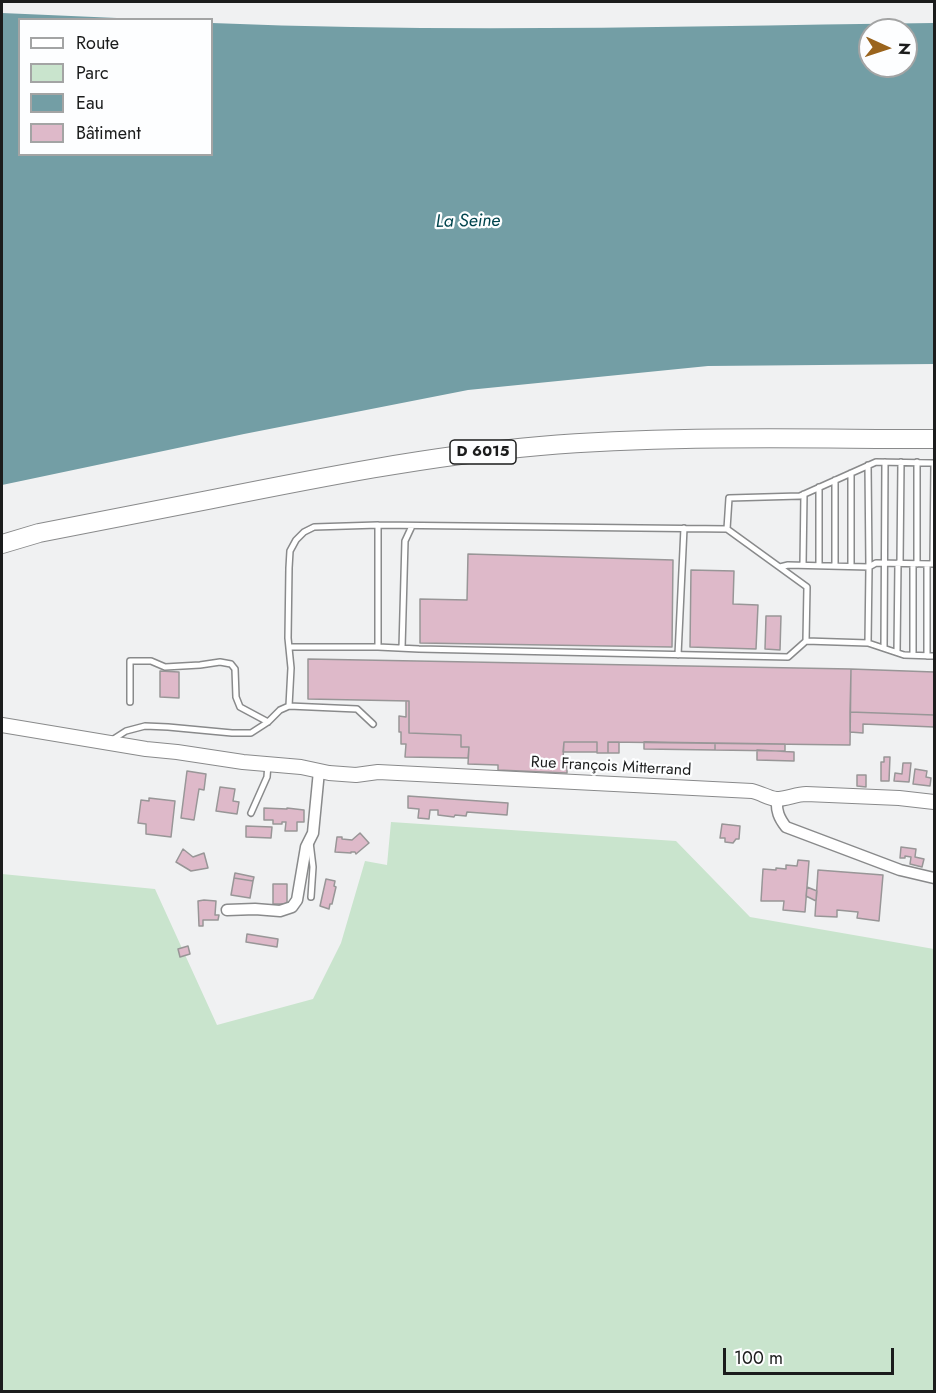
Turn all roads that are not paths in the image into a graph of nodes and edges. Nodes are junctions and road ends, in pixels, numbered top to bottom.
1 (934, 439) edge
2 (885, 462) junction
3 (901, 462) junction
4 (917, 462) junction
5 (934, 463) edge
6 (868, 465) junction
7 (851, 472) junction
8 (835, 480) junction
9 (819, 487) junction
10 (804, 494) junction
11 (378, 525) junction
12 (412, 526) junction
13 (684, 528) junction
14 (727, 529) junction
15 (39, 533) junction
16 (2, 544) edge
17 (2, 552) edge
18 (884, 563) junction
19 (899, 563) junction
20 (915, 564) junction
21 (932, 564) edge
22 (803, 565) junction
23 (819, 565) junction
24 (835, 566) junction
25 (851, 566) junction
26 (780, 567) junction
27 (869, 567) junction
28 (806, 641) junction
29 (868, 643) junction
30 (378, 646) junction
31 (290, 647) junction
32 (402, 648) junction
33 (884, 648) junction
34 (897, 652) junction
35 (678, 655) junction
36 (913, 655) junction
37 (927, 656) junction
38 (934, 656) edge
39 (130, 702) dead end
40 (289, 706) junction
41 (268, 722) junction
42 (373, 724) dead end
43 (2, 725) edge
44 (109, 743) junction
45 (268, 764) junction
46 (319, 771) junction
47 (777, 799) junction
48 (934, 802) edge
49 (251, 813) dead end
50 (310, 839) junction
51 (934, 878) edge
52 (311, 897) dead end
53 (227, 910) dead end

1 - 15 main road, D 6015
2 - 3 lane
2 - 6 lane
2 - 18 lane
3 - 4 lane
3 - 19 lane
4 - 5 lane
4 - 20 lane
5 - 21 lane
6 - 7 lane
6 - 27 lane
7 - 8 lane
7 - 25 lane
8 - 9 lane
8 - 24 lane
9 - 10 lane
9 - 23 lane
10 - 14 lane
10 - 22 lane
11 - 12 lane
11 - 30 lane
11 - 31 lane
12 - 13 lane
12 - 32 lane
13 - 14 lane
13 - 35 lane
14 - 26 lane
15 - 16 main road, D 6015
15 - 17 main road, D 6015
18 - 19 lane
18 - 27 lane
18 - 33 lane
19 - 20 lane
19 - 34 lane
20 - 21 lane
20 - 36 lane
21 - 37 lane
22 - 23 lane
22 - 26 lane
23 - 24 lane
24 - 25 lane
25 - 27 lane
26 - 28 lane
27 - 29 lane
28 - 29 lane
28 - 35 lane
29 - 33 lane
30 - 31 lane
30 - 32 lane
31 - 40 lane
32 - 35 lane
33 - 34 lane
34 - 36 lane
36 - 37 lane
37 - 38 lane
39 - 41 lane
40 - 41 lane
40 - 42 lane
41 - 44 lane
43 - 44 street, Rue François Mitterrand
44 - 45 street, Rue François Mitterrand
45 - 46 street, Rue François Mitterrand
45 - 49 lane
46 - 47 street, Rue François Mitterrand
46 - 50 street
47 - 48 street, Rue François Mitterrand
47 - 51 street
50 - 52 lane
50 - 53 street

